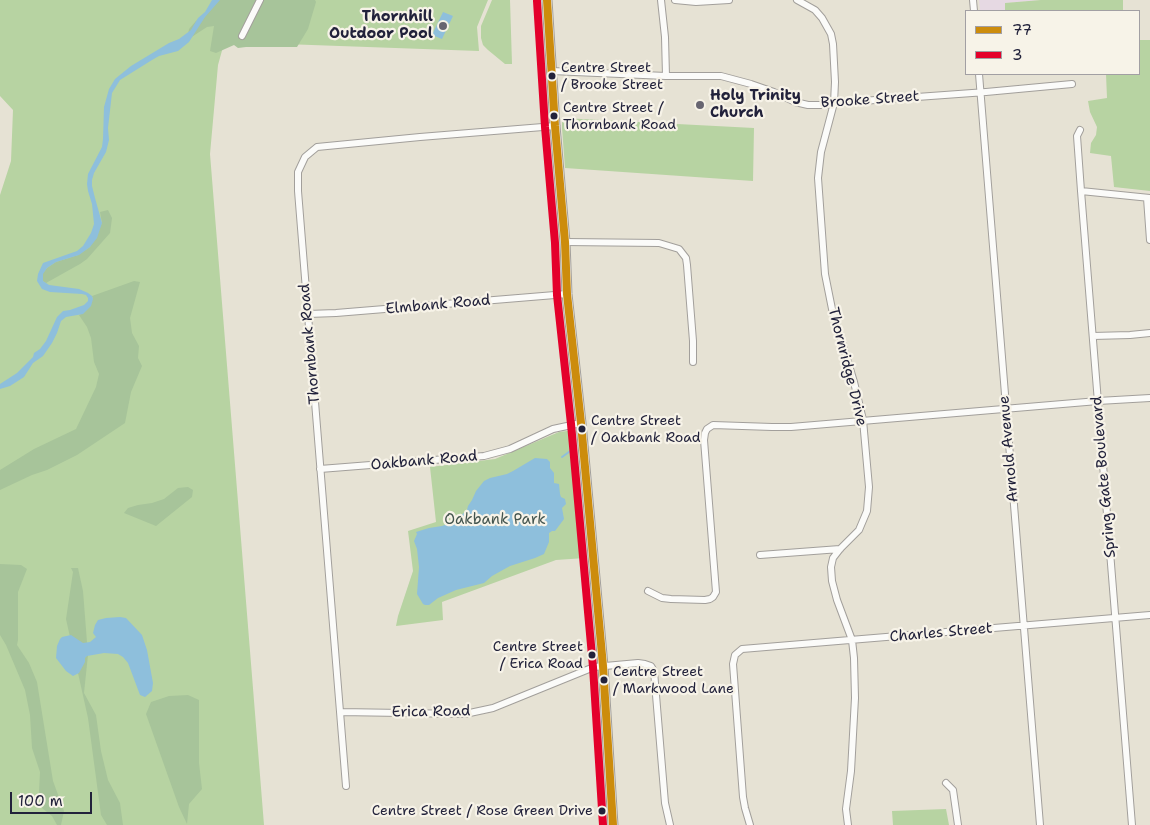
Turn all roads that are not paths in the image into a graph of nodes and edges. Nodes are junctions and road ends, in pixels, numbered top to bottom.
1 (260, 0) edge
2 (547, 0) edge
3 (662, 0) edge
4 (675, 0) edge
5 (729, 0) edge
6 (797, 0) edge
7 (242, 36) dead end
8 (552, 71) junction
9 (979, 75) edge
10 (666, 76) junction
11 (1072, 84) dead end
12 (980, 92) junction
13 (834, 103) junction
14 (555, 126) junction
15 (1080, 130) dead end
16 (1082, 191) junction
17 (1148, 198) edge
18 (1150, 240) edge
19 (566, 242) junction
20 (568, 294) junction
21 (308, 314) junction
22 (1150, 333) edge
23 (1093, 336) junction
24 (693, 362) dead end
25 (1150, 398) edge
26 (1098, 401) junction
27 (1006, 409) junction
28 (863, 420) junction
29 (581, 424) junction
30 (320, 469) junction
31 (840, 548) junction
32 (760, 555) dead end
33 (648, 591) dead end
34 (1150, 615) edge
35 (1116, 618) junction
36 (1024, 626) junction
37 (852, 640) junction
38 (603, 666) junction
39 (340, 712) junction
40 (946, 783) dead end
41 (346, 786) dead end
42 (613, 825) edge
43 (670, 825) edge
44 (750, 825) edge
45 (848, 825) edge
46 (958, 825) edge
47 (1040, 825) edge
48 (1132, 825) edge

1 - 7 street
2 - 8 main road
3 - 10 street
4 - 5 street
6 - 13 street, Thornridge Drive
8 - 10 street, Brooke Street
8 - 14 main road
9 - 12 street, Arnold Avenue
10 - 13 street, Brooke Street
11 - 12 street, Brooke Street
12 - 13 street, Brooke Street
12 - 27 street, Arnold Avenue
13 - 28 street, Thornridge Drive
14 - 19 main road
14 - 21 street, Thornbank Road
15 - 16 street, Spring Gate Boulevard
16 - 17 street
16 - 23 street, Spring Gate Boulevard
17 - 18 street
19 - 20 main road
19 - 24 street
20 - 21 street, Elmbank Road
20 - 29 main road
21 - 30 street, Thornbank Road
22 - 23 street
23 - 26 street, Spring Gate Boulevard
25 - 26 street
26 - 27 street
26 - 35 street, Spring Gate Boulevard
27 - 28 street
27 - 36 street, Arnold Avenue
28 - 31 street, Thornridge Drive
28 - 33 street
29 - 30 street, Oakbank Road
29 - 38 main road
30 - 39 street, Thornbank Road
31 - 32 street
31 - 37 street, Thornridge Drive
34 - 35 street, Charles Street
35 - 36 street, Charles Street
35 - 48 street, Spring Gate Boulevard
36 - 37 street, Charles Street
36 - 47 street, Arnold Avenue
37 - 44 street, Charles Street
37 - 45 street, Thornridge Drive
38 - 39 street, Erica Road
38 - 42 main road
38 - 43 street, Erica Road
39 - 41 street, Thornbank Road
40 - 46 street

